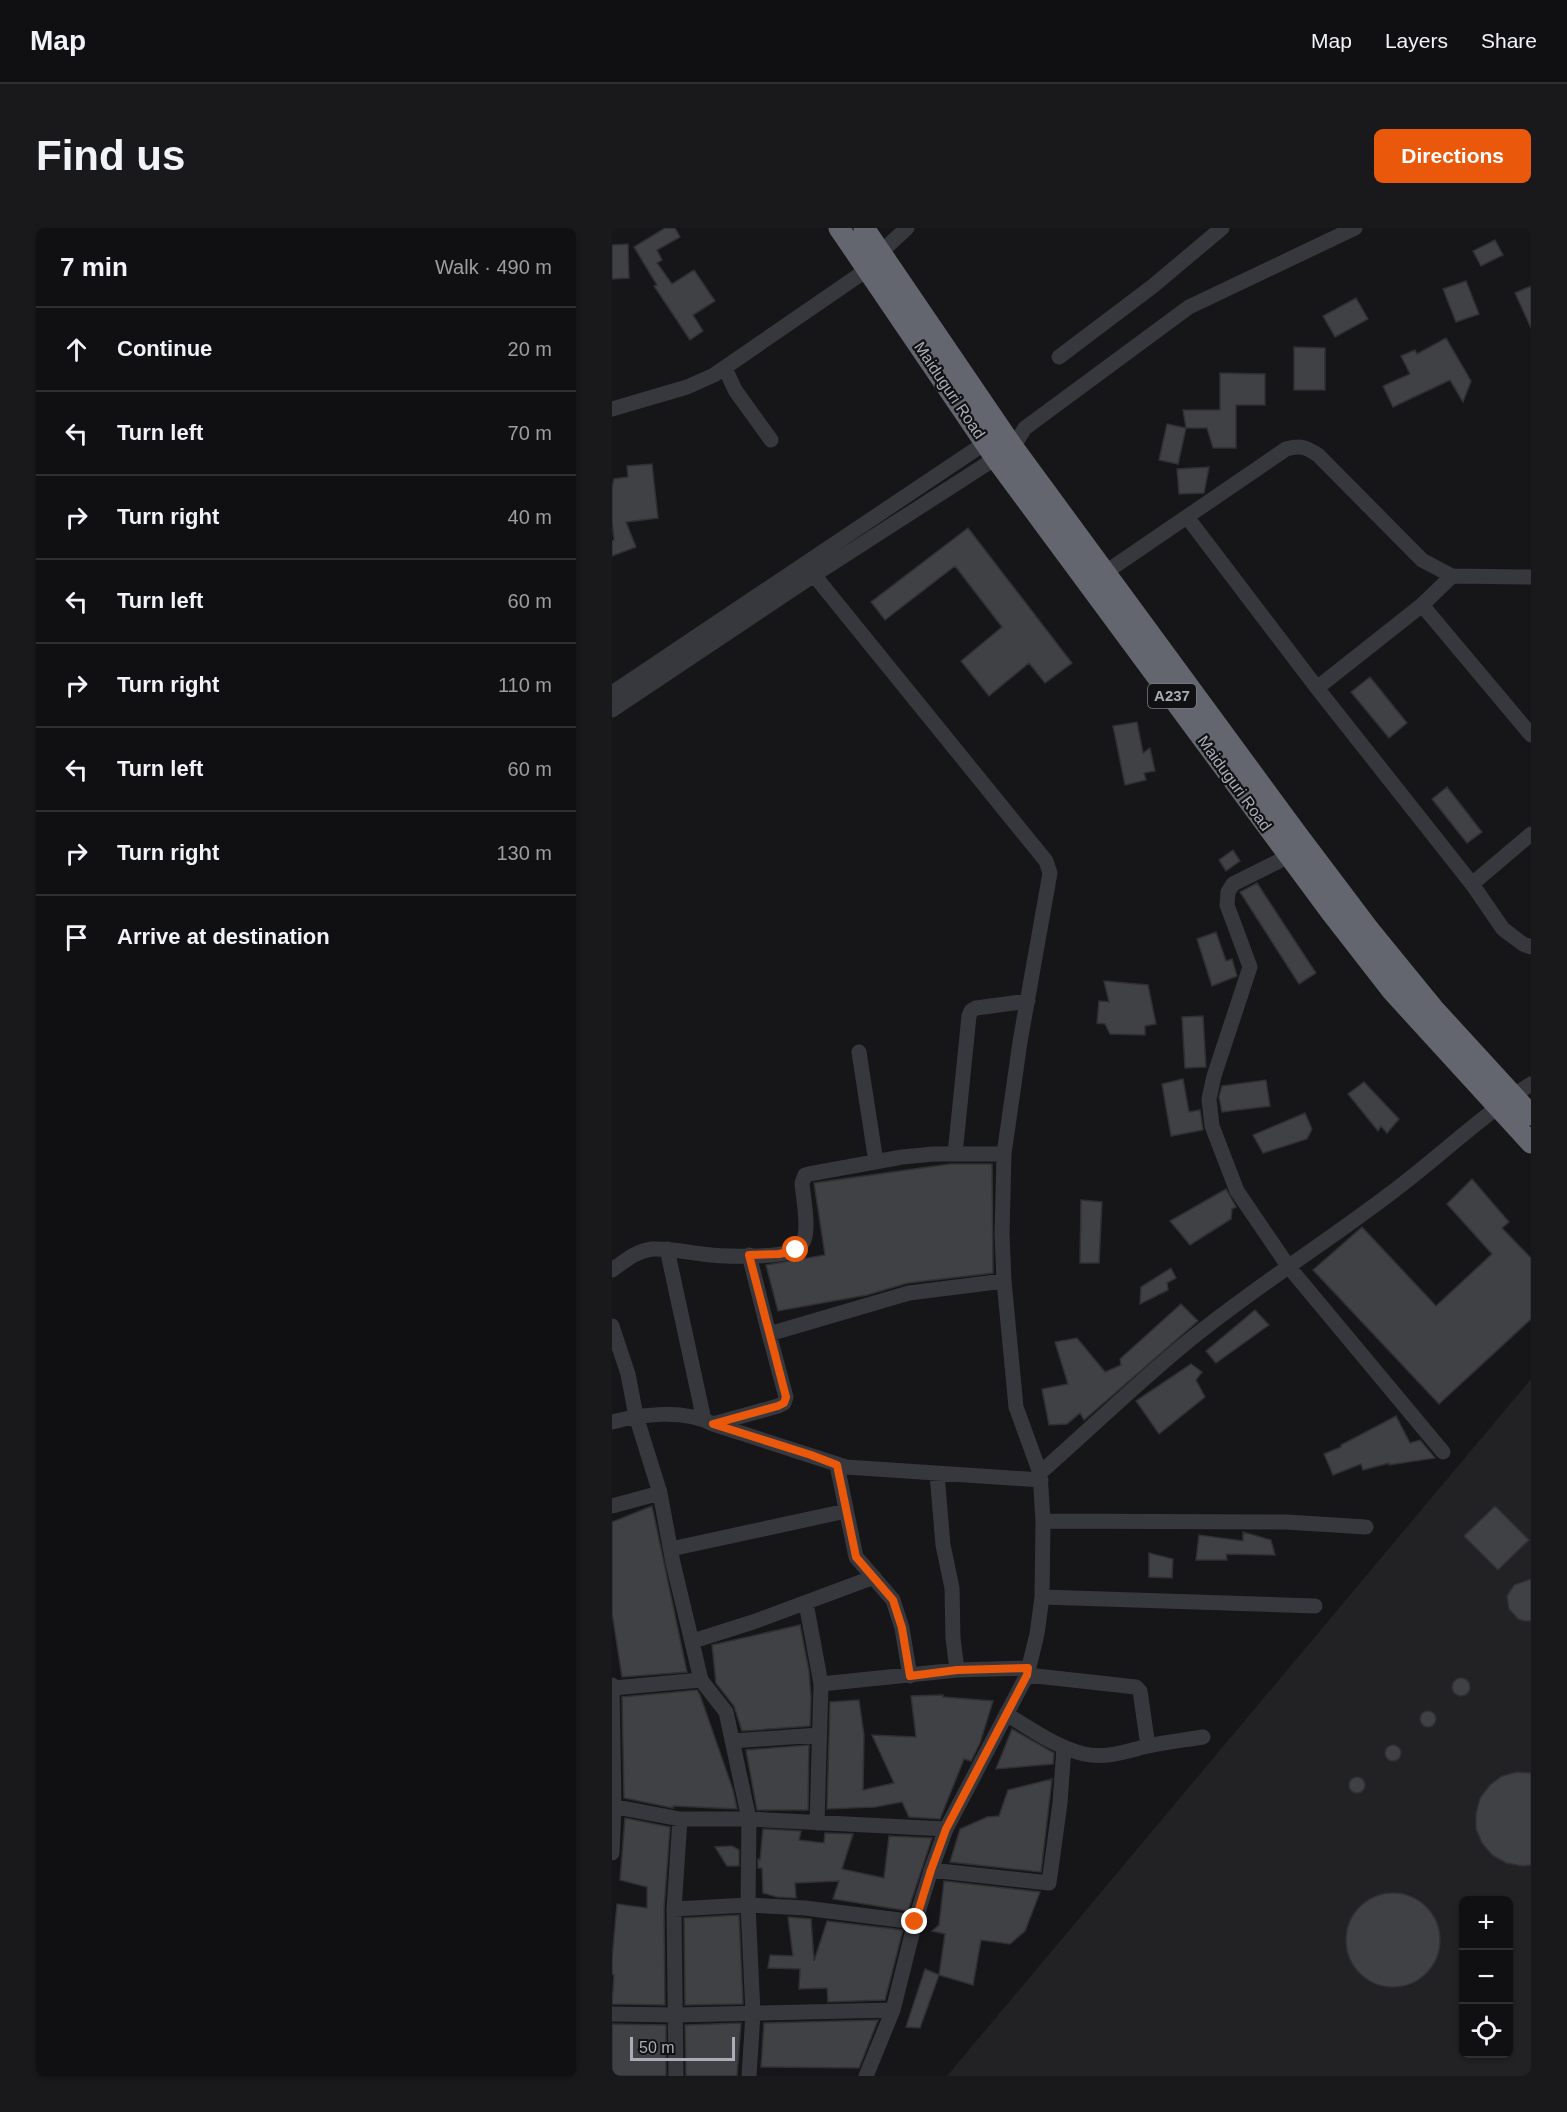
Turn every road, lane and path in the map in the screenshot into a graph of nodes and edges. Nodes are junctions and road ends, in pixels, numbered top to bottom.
1 (839, 228) edge
2 (864, 228) edge
3 (907, 228) edge
4 (1222, 228) edge
5 (1355, 228) edge
6 (881, 252) junction
7 (868, 269) junction
8 (1059, 357) dead end
9 (725, 368) junction
10 (612, 409) edge
11 (771, 440) dead end
12 (999, 445) junction
13 (1187, 517) junction
14 (810, 570) junction
15 (1106, 572) junction
16 (1452, 576) junction
17 (1531, 577) edge
18 (1422, 604) junction
19 (1317, 688) junction
20 (612, 693) edge
21 (612, 710) edge
22 (1531, 735) edge
23 (1531, 834) edge
24 (1289, 856) junction
25 (1472, 884) junction
26 (1531, 947) edge
27 (1028, 1001) junction
28 (859, 1052) dead end
29 (1531, 1084) edge
30 (1505, 1102) junction
31 (1531, 1115) edge
32 (1531, 1143) edge
33 (955, 1154) junction
34 (1004, 1154) junction
35 (876, 1162) junction
36 (667, 1249) junction
37 (749, 1255) junction
38 (1288, 1266) junction
39 (612, 1270) edge
40 (1004, 1281) junction
41 (612, 1326) edge
42 (769, 1334) junction
43 (636, 1416) junction
44 (612, 1422) edge
45 (709, 1422) junction
46 (1443, 1452) dead end
47 (837, 1465) junction
48 (937, 1474) junction
49 (1041, 1477) junction
50 (660, 1493) junction
51 (612, 1506) edge
52 (846, 1511) junction
53 (1043, 1521) junction
54 (1366, 1527) dead end
55 (671, 1549) junction
56 (874, 1576) junction
57 (1042, 1598) junction
58 (806, 1603) junction
59 (1315, 1606) dead end
60 (693, 1641) junction
61 (957, 1670) junction
62 (1027, 1672) junction
63 (910, 1676) junction
64 (701, 1680) junction
65 (821, 1684) junction
66 (612, 1687) edge
67 (1006, 1714) junction
68 (819, 1735) junction
69 (1203, 1737) dead end
70 (732, 1741) junction
71 (1149, 1746) junction
72 (1064, 1748) junction
73 (613, 1806) edge
74 (680, 1819) junction
75 (749, 1819) junction
76 (817, 1823) junction
77 (946, 1829) junction
78 (612, 1853) edge
79 (931, 1870) junction
80 (748, 1905) junction
81 (674, 1909) junction
82 (915, 1922) junction
83 (893, 2010) junction
84 (612, 2014) edge
85 (753, 2014) junction
86 (676, 2015) junction
87 (676, 2076) edge
88 (749, 2076) edge
89 (866, 2076) edge

1 - 7 highway, Maiduguri Road / A237
2 - 6 highway, Maiduguri Road / A237
3 - 6 street
4 - 8 street
5 - 12 street
6 - 12 highway, Maiduguri Road / A237
7 - 9 street
7 - 12 highway, Maiduguri Road / A237
9 - 10 street
9 - 11 street
12 - 14 street
12 - 15 highway, Maiduguri Road / A237
12 - 24 highway, Maiduguri Road / A237
13 - 15 street
13 - 16 street
13 - 19 street
14 - 20 street
14 - 21 street
14 - 27 street
15 - 30 highway, Maiduguri Road / A237
16 - 17 street
16 - 18 street
18 - 19 street
18 - 22 street
19 - 25 street
23 - 25 street
24 - 30 highway, Maiduguri Road / A237
24 - 38 street
25 - 26 street
27 - 33 street
27 - 34 street
28 - 35 street
29 - 30 street
30 - 31 highway, Maiduguri Road / A237
30 - 32 highway, Maiduguri Road / A237
30 - 38 street
33 - 34 street
33 - 35 street
34 - 40 street
35 - 37 street
36 - 37 street
36 - 39 street
36 - 45 street
37 - 42 street
38 - 46 street
38 - 49 street
40 - 42 street
40 - 49 street
41 - 43 street
42 - 45 street
43 - 44 street
43 - 45 street
43 - 50 street
45 - 47 street
47 - 48 street
47 - 52 street
48 - 49 street
48 - 61 street
49 - 53 street
50 - 51 street
50 - 55 street
52 - 55 street
52 - 56 street
53 - 54 street
53 - 57 street
55 - 60 street
56 - 58 street
56 - 63 street
57 - 59 street
57 - 62 street
58 - 60 street
58 - 65 street
60 - 64 street
61 - 62 street
61 - 63 street
62 - 67 street
62 - 71 street
63 - 65 street
64 - 66 street
64 - 70 street
65 - 68 street
66 - 73 street
67 - 72 street
67 - 77 street
68 - 70 street
68 - 76 street
69 - 71 street
70 - 75 street
71 - 72 street
72 - 79 street
73 - 74 street
73 - 78 street
74 - 75 street
74 - 81 street
75 - 76 street
75 - 80 street
76 - 77 street
77 - 79 street
79 - 82 street
80 - 81 street
80 - 82 street
80 - 85 street
81 - 86 street
82 - 83 street
83 - 85 street
83 - 89 street
84 - 86 street
85 - 86 street
85 - 88 street
86 - 87 street

